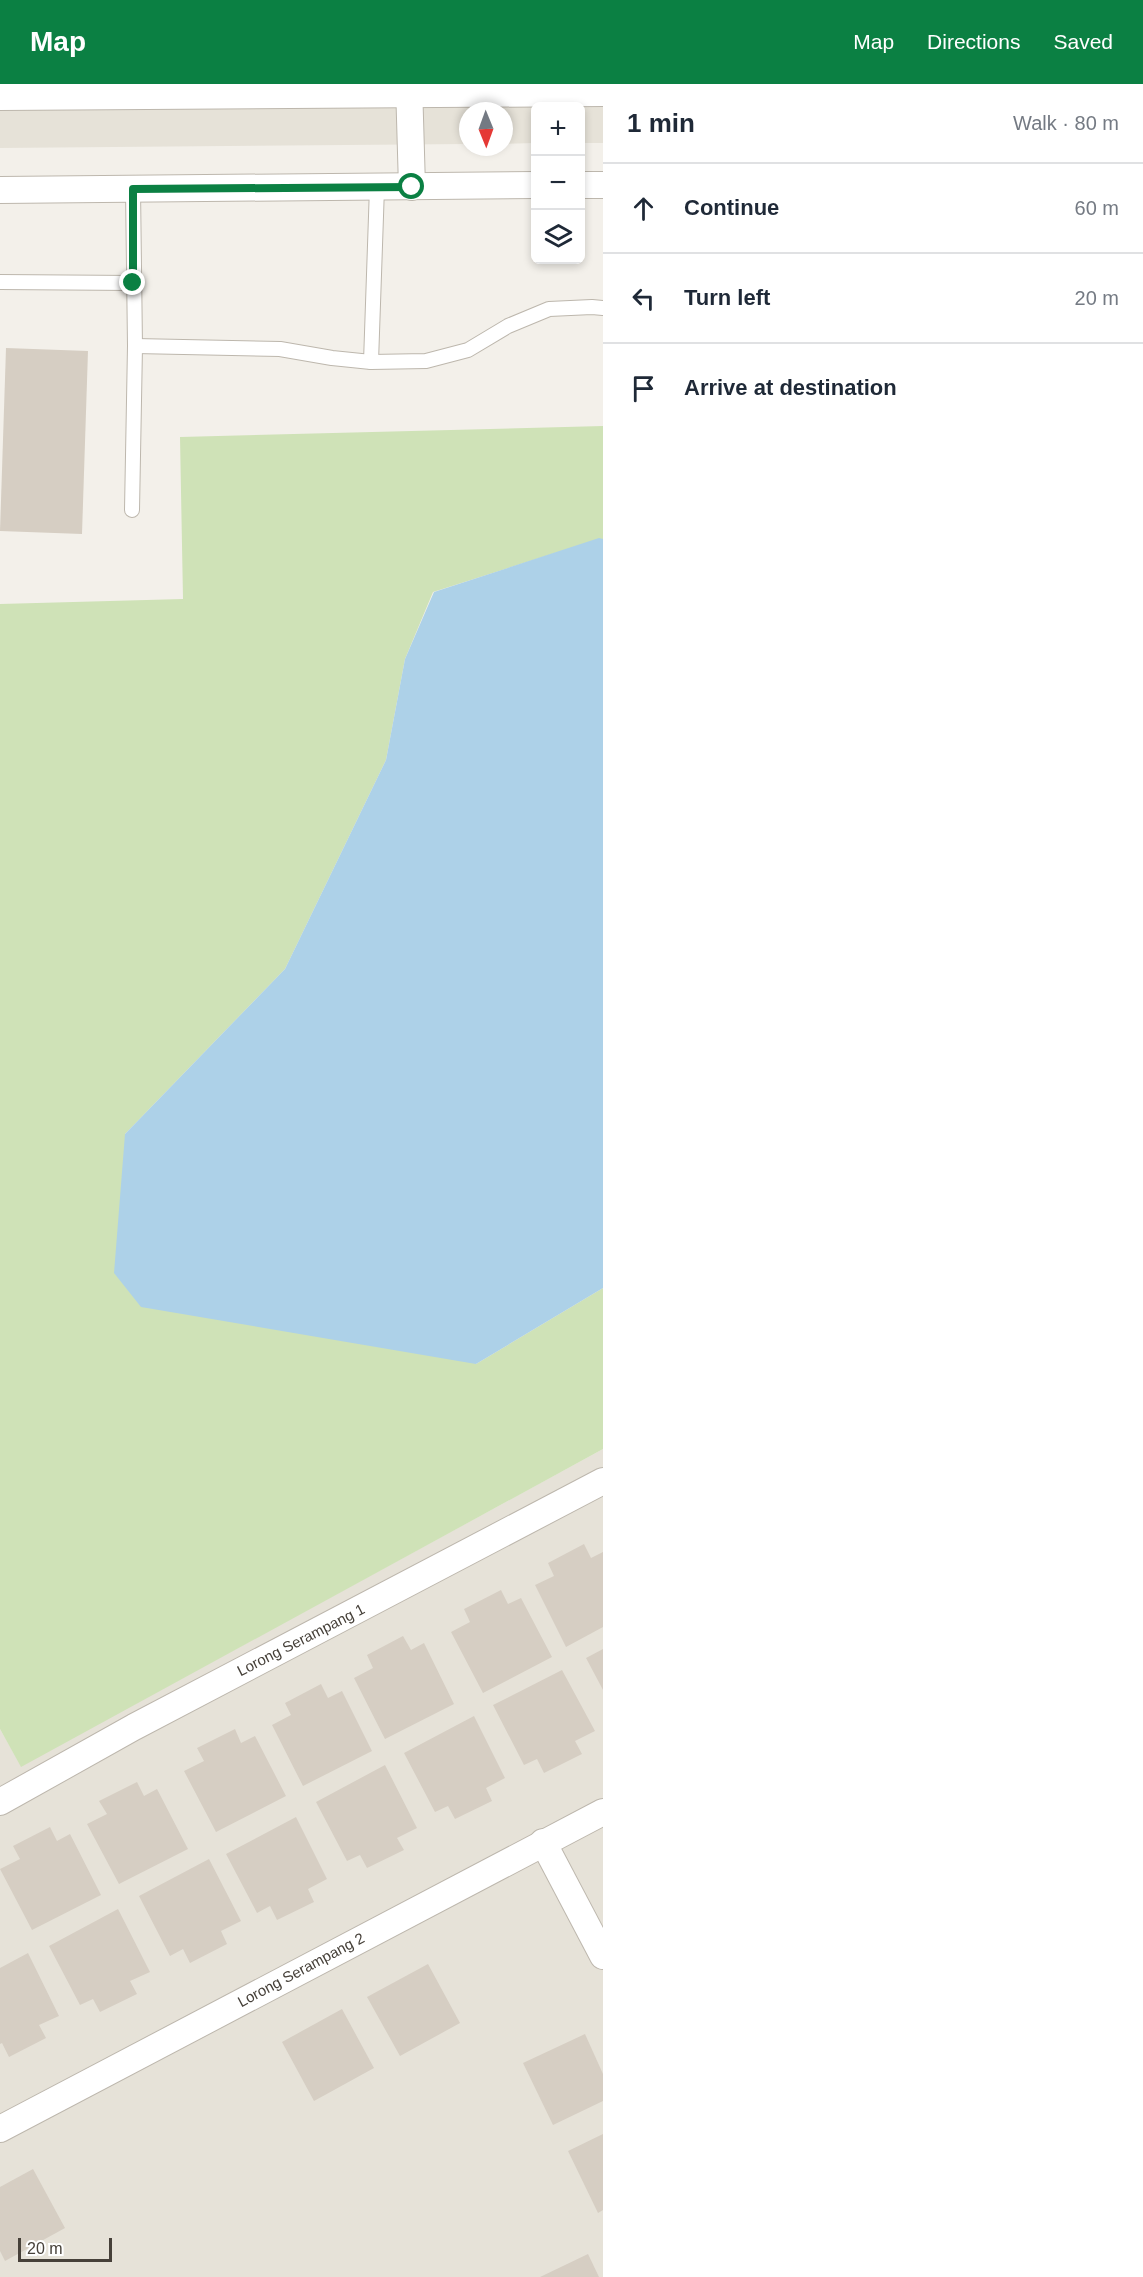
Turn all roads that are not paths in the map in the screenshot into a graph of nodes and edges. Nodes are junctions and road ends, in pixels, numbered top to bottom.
1 (410, 88) edge
2 (539, 89) edge
3 (603, 93) edge
4 (0, 97) edge
5 (531, 185) edge
6 (585, 185) edge
7 (603, 185) edge
8 (377, 187) junction
9 (412, 187) junction
10 (133, 189) junction
11 (0, 190) edge
12 (0, 282) edge
13 (133, 283) junction
14 (603, 308) edge
15 (135, 345) junction
16 (371, 362) junction
17 (132, 510) dead end
18 (603, 1481) edge
19 (3, 1793) edge
20 (603, 1812) edge
21 (543, 1842) junction
22 (603, 1956) edge
23 (0, 2129) edge

1 - 2 street
1 - 4 street
1 - 9 street
2 - 3 street
5 - 9 street
6 - 7 street
8 - 9 street
8 - 10 street
8 - 16 lane
10 - 11 street
10 - 13 lane
12 - 13 lane
13 - 15 lane
14 - 16 lane
15 - 16 lane
15 - 17 lane
18 - 19 street, Lorong Serampang 1
20 - 21 street, Lorong Serampang 2
21 - 22 street
21 - 23 street, Lorong Serampang 2

